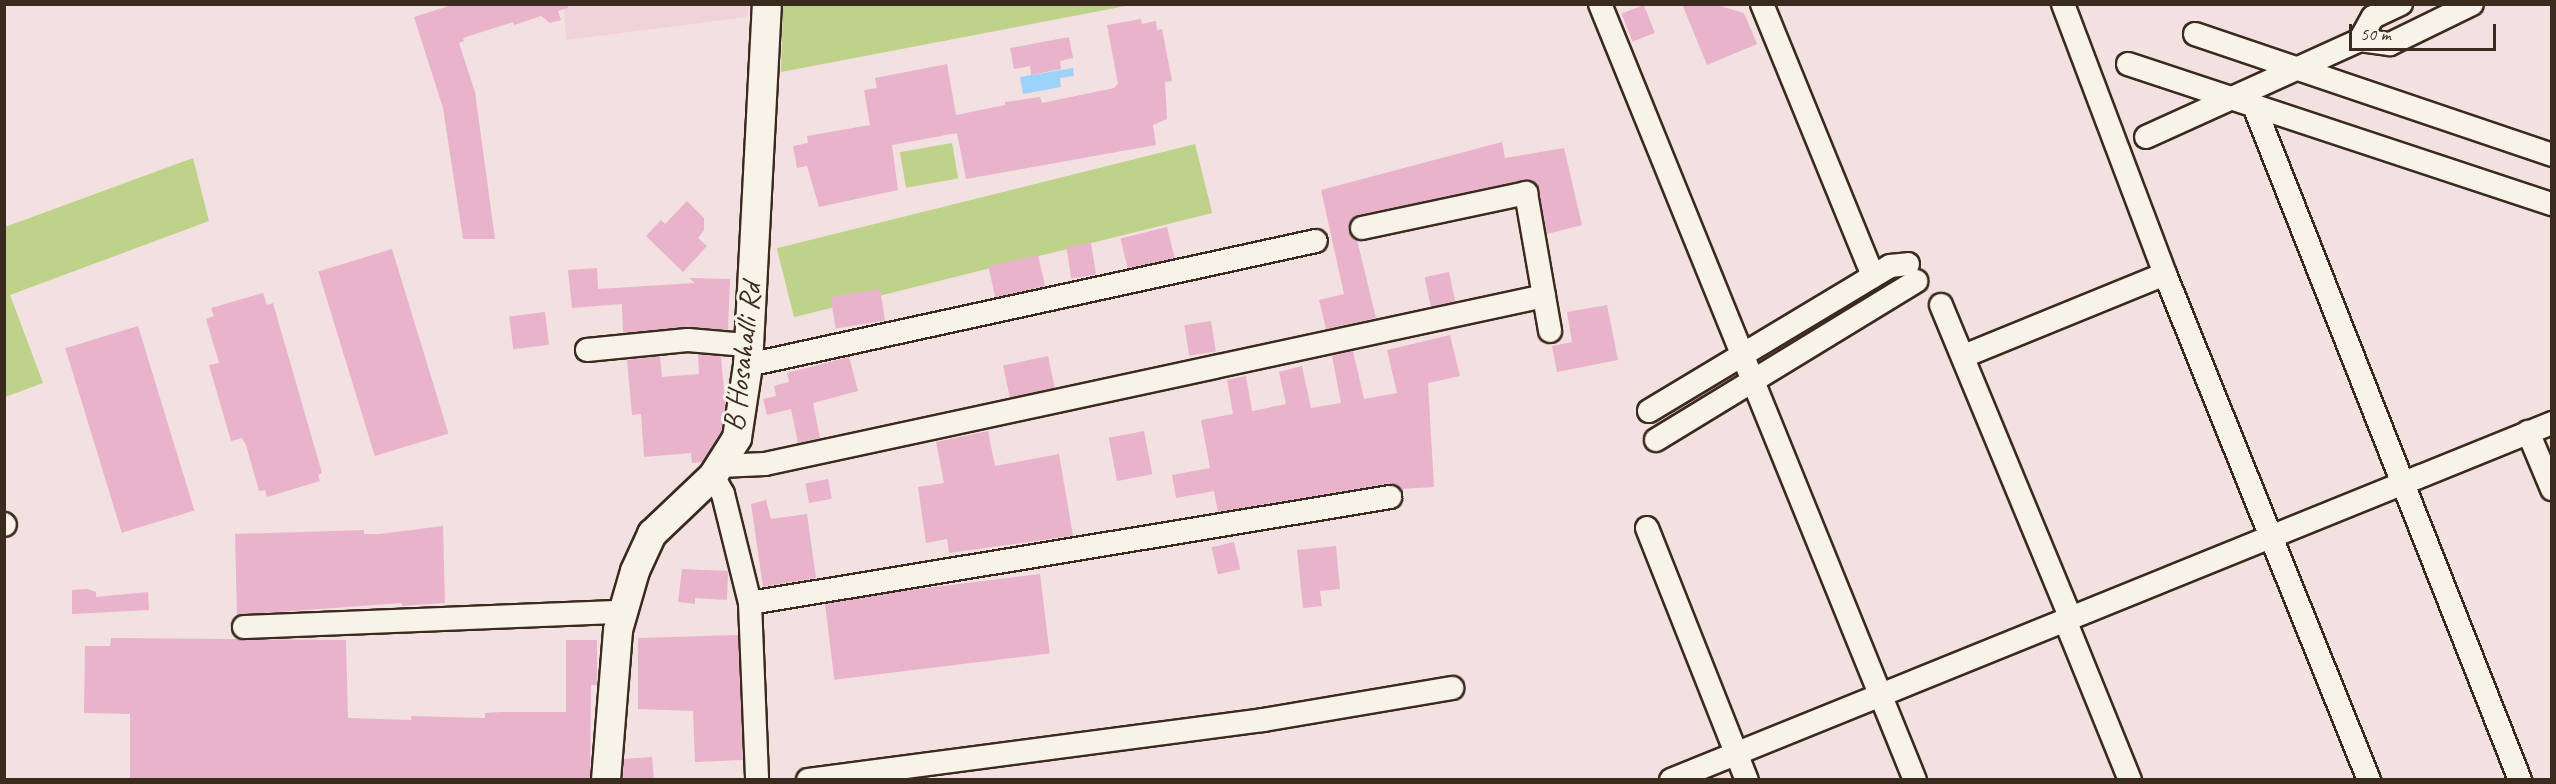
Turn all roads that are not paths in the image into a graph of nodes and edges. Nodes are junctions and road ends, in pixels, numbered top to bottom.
1 (766, 4) edge
2 (1600, 4) edge
3 (1762, 4) edge
4 (2063, 4) edge
5 (2401, 4) edge
6 (2472, 4) edge
7 (2194, 34) dead end
8 (2360, 40) junction
9 (2128, 64) dead end
10 (2297, 69) junction
11 (2232, 98) junction
12 (2254, 106) junction
13 (2146, 137) dead end
14 (2552, 155) edge
15 (2552, 204) edge
16 (1362, 228) dead end
17 (1316, 241) dead end
18 (2165, 274) junction
19 (1873, 276) junction
20 (1544, 296) junction
21 (1941, 305) dead end
22 (1550, 331) dead end
23 (587, 350) dead end
24 (747, 355) junction
25 (1741, 355) junction
26 (1964, 356) junction
27 (1752, 381) junction
28 (1648, 411) dead end
29 (2552, 423) edge
30 (2528, 432) junction
31 (1656, 440) dead end
32 (717, 471) junction
33 (2400, 484) junction
34 (2552, 489) edge
35 (1390, 497) dead end
36 (1647, 528) dead end
37 (2271, 536) junction
38 (750, 603) junction
39 (623, 612) junction
40 (2068, 618) junction
41 (244, 627) dead end
42 (1452, 688) dead end
43 (1880, 695) junction
44 (1737, 753) junction
45 (937, 771) edge
46 (606, 780) edge
47 (757, 780) edge
48 (808, 780) edge
49 (1671, 780) edge
50 (1747, 780) edge
51 (1915, 780) edge
52 (2130, 780) edge
53 (2370, 780) edge
54 (2520, 780) edge

1 - 24 street, B Hosahalli Rd
2 - 25 street
3 - 19 street
4 - 18 street
5 - 8 street
6 - 8 street
7 - 10 street
8 - 10 street
9 - 11 street
10 - 11 street
10 - 14 street
11 - 12 street
11 - 13 street
12 - 15 street
12 - 33 street
16 - 20 street
17 - 24 street
18 - 26 street
18 - 37 street
19 - 25 street
19 - 27 street
20 - 22 street
20 - 32 street
21 - 26 street
23 - 24 street
24 - 32 street, B Hosahalli Rd
25 - 27 street
25 - 28 street
26 - 40 street
27 - 31 street
27 - 43 street
29 - 30 street
30 - 33 street
30 - 34 street
32 - 38 street
32 - 39 street, B Hosahalli Rd
33 - 37 street
33 - 54 street
35 - 38 street
36 - 44 street
37 - 40 street
37 - 53 street
38 - 47 street
39 - 41 street
39 - 46 street, B Hosahalli Rd
40 - 43 street
40 - 52 street
42 - 45 street
43 - 44 street
43 - 51 street
44 - 49 street
44 - 50 street
45 - 48 street

